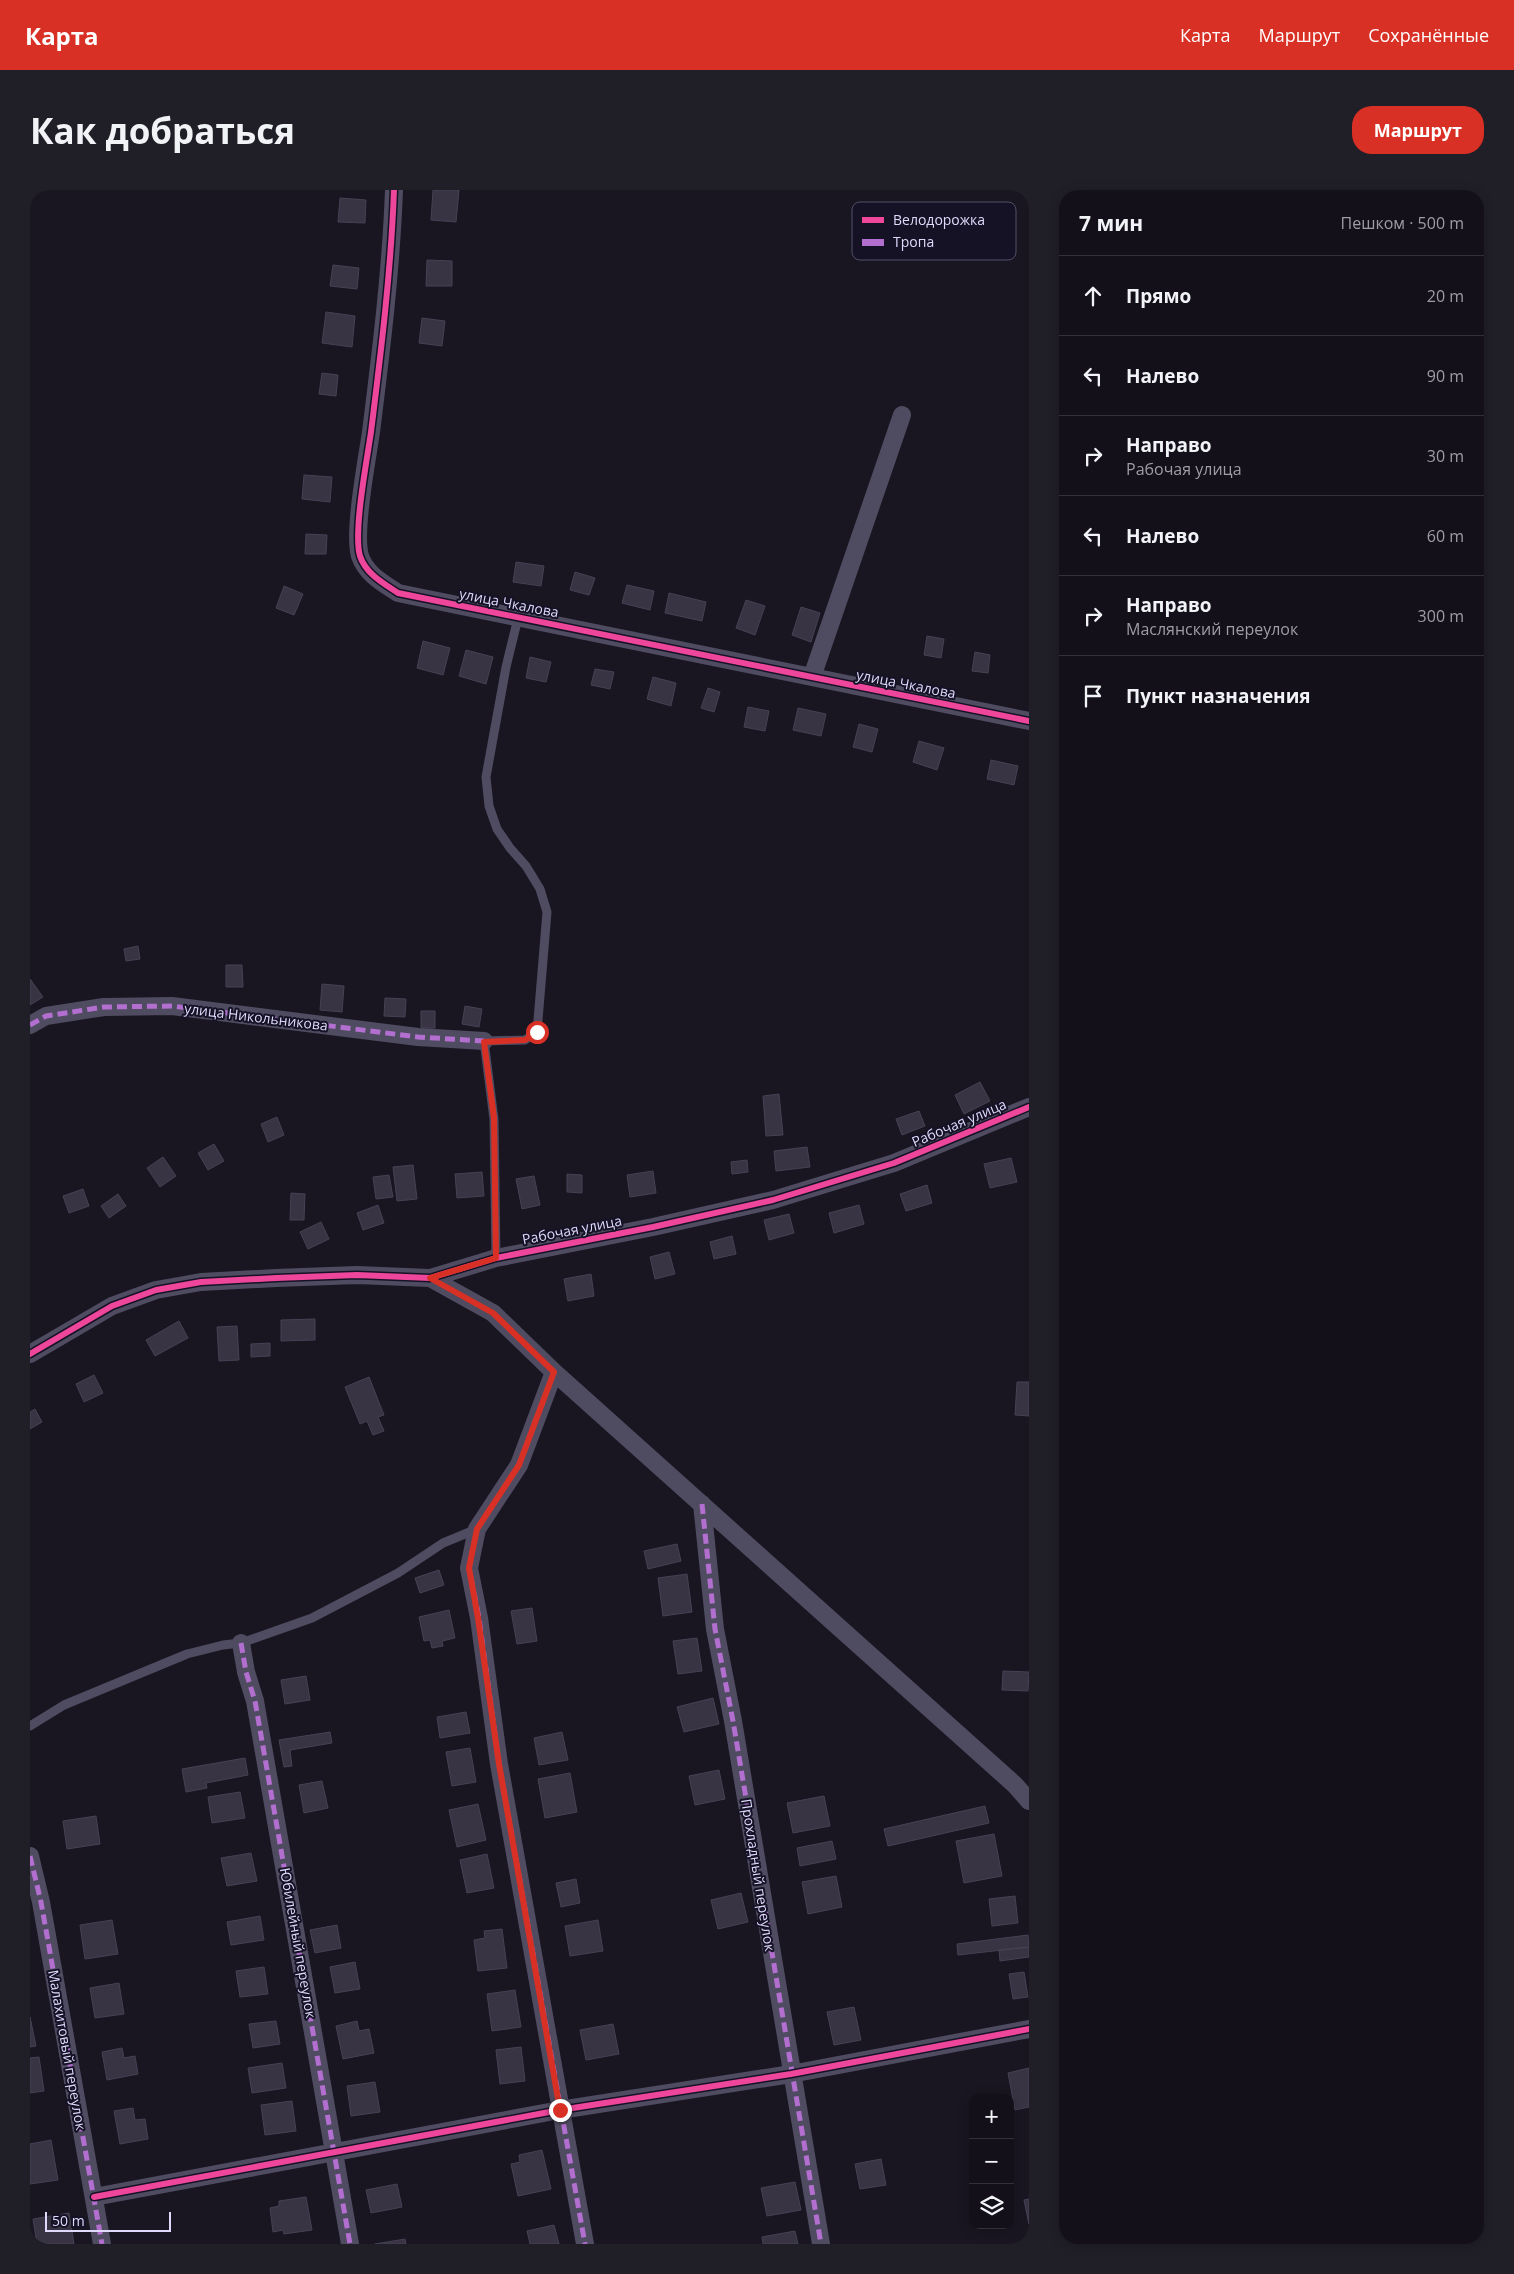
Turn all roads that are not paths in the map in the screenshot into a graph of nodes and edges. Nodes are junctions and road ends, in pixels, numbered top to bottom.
1 (394, 190) edge
2 (902, 415) dead end
3 (518, 618) junction
4 (812, 678) junction
5 (1029, 721) edge
6 (30, 1025) edge
7 (484, 1042) junction
8 (1029, 1107) edge
9 (496, 1258) junction
10 (430, 1278) junction
11 (30, 1354) edge
12 (554, 1372) junction
13 (702, 1504) junction
14 (477, 1529) junction
15 (242, 1643) junction
16 (30, 1726) edge
17 (1029, 1801) edge
18 (30, 1856) edge
19 (1029, 2029) edge
20 (791, 2074) junction
21 (560, 2110) junction
22 (334, 2152) junction
23 (94, 2197) junction
24 (102, 2244) edge
25 (350, 2244) edge
26 (585, 2244) edge
27 (821, 2244) edge

1 - 3 street, улица Чкалова
2 - 4 street
3 - 4 street, улица Чкалова
3 - 7 lane
4 - 5 street, улица Чкалова
6 - 7 street, улица Никольникова
7 - 9 lane
8 - 9 street, Рабочая улица
9 - 10 street, Рабочая улица
10 - 11 street, Рабочая улица
10 - 12 street
12 - 13 street
12 - 14 street
13 - 17 street
13 - 20 street, Прохладный переулок
14 - 15 lane
14 - 21 street
15 - 16 lane
15 - 22 street, Юбилейный переулок
18 - 23 street, Малахитовый переулок
19 - 20 street
20 - 21 street
20 - 27 street, Прохладный переулок
21 - 22 street
21 - 26 street
22 - 23 street
22 - 25 street, Юбилейный переулок
23 - 24 street, Малахитовый переулок

